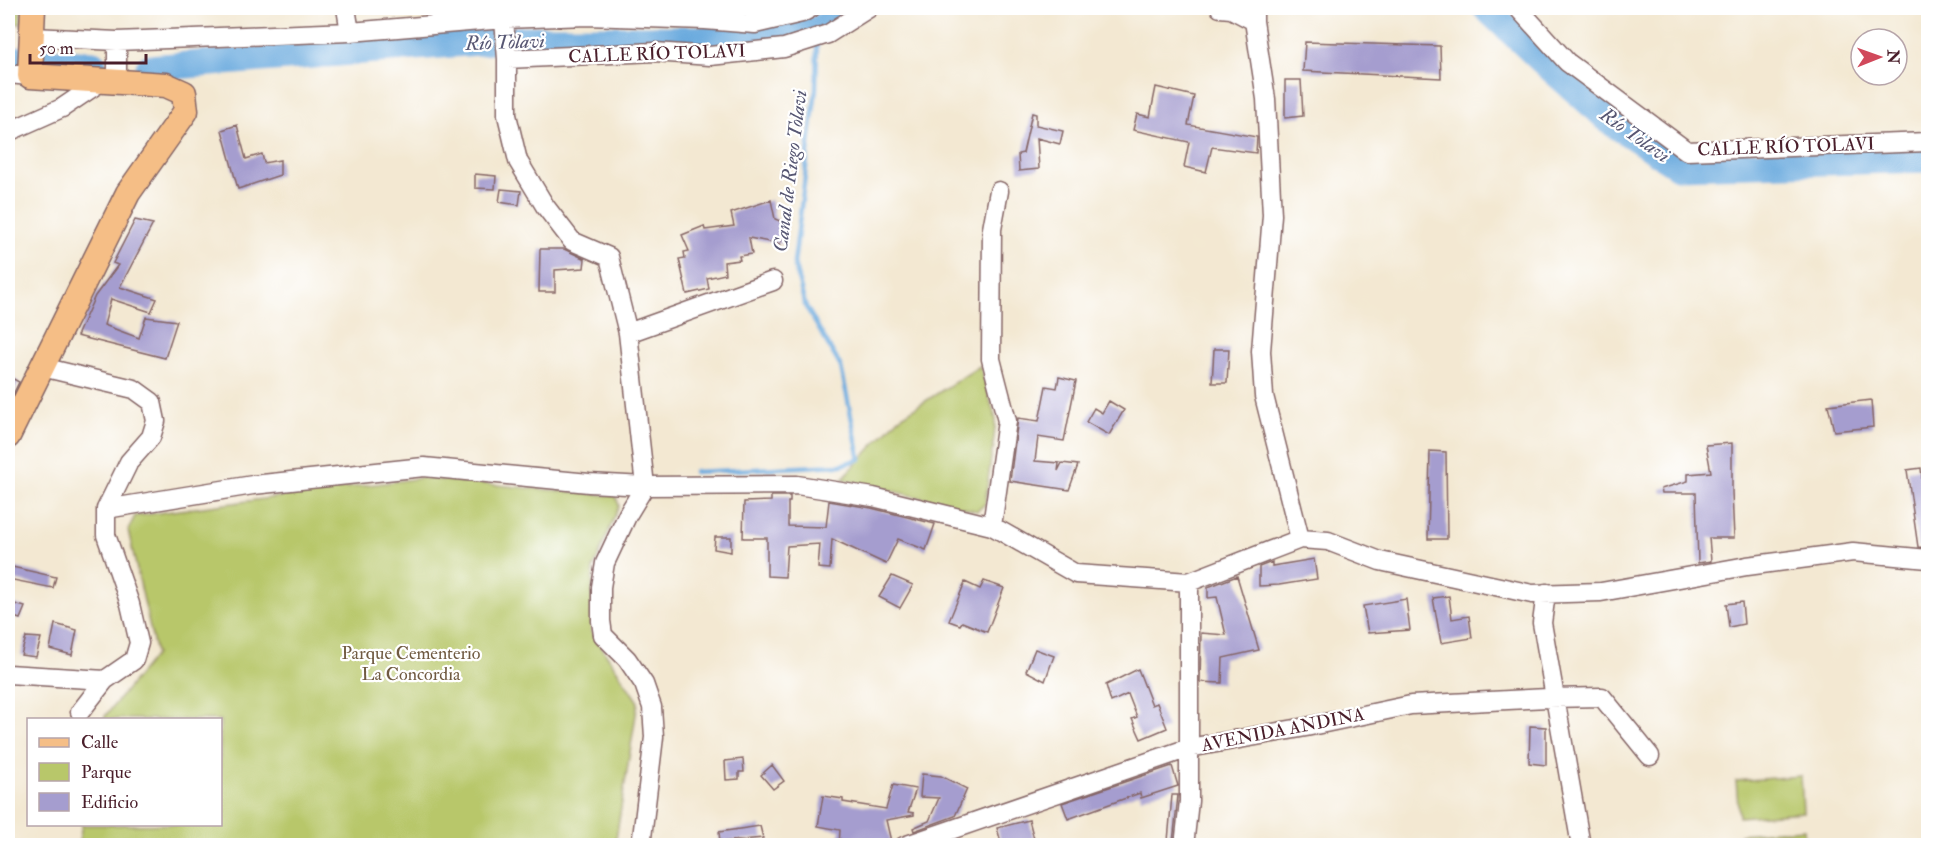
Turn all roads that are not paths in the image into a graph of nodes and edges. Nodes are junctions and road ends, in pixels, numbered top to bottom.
1 (33, 8) edge
2 (346, 8) edge
3 (811, 8) edge
4 (869, 8) edge
5 (1220, 8) edge
6 (1518, 8) edge
7 (585, 12) edge
8 (703, 14) edge
9 (1254, 14) edge
10 (496, 17) edge
11 (350, 32) junction
12 (33, 38) junction
13 (117, 41) junction
14 (507, 58) junction
15 (19, 75) edge
16 (109, 81) junction
17 (8, 132) edge
18 (1929, 142) edge
19 (999, 191) dead end
20 (773, 281) dead end
21 (628, 333) junction
22 (42, 367) junction
23 (8, 436) edge
24 (645, 486) junction
25 (106, 510) junction
26 (992, 526) junction
27 (1300, 539) junction
28 (1929, 559) edge
29 (1189, 582) junction
30 (1546, 593) junction
31 (8, 674) edge
32 (105, 680) junction
33 (1555, 698) junction
34 (80, 712) dead end
35 (1190, 748) junction
36 (1650, 756) dead end
37 (641, 846) edge
38 (904, 846) edge
39 (1184, 846) edge
40 (1581, 846) edge

1 - 12 main road
2 - 11 street
3 - 8 street, CALLE RÍO TOLAVI
4 - 14 street, CALLE RÍO TOLAVI
5 - 9 street
6 - 18 street, CALLE RÍO TOLAVI
7 - 8 street, CALLE RÍO TOLAVI
7 - 10 street, CALLE RÍO TOLAVI
9 - 27 street
10 - 11 street, CALLE RÍO TOLAVI
10 - 14 street
11 - 13 street, CALLE RÍO TOLAVI
12 - 13 street, CALLE RÍO TOLAVI
12 - 15 main road
13 - 16 street
14 - 21 street
15 - 16 main road
16 - 17 street
16 - 22 main road
19 - 26 street
20 - 21 street
21 - 24 street
22 - 23 main road
22 - 25 street
24 - 25 street
24 - 26 street
24 - 37 street
25 - 32 street
26 - 29 street
27 - 29 street
27 - 30 street
28 - 30 street
29 - 35 street
30 - 33 street
31 - 32 street
32 - 34 street
33 - 35 street, AVENIDA ANDINA
33 - 36 street, AVENIDA ANDINA
33 - 40 street
35 - 38 street, AVENIDA ANDINA
35 - 39 street

